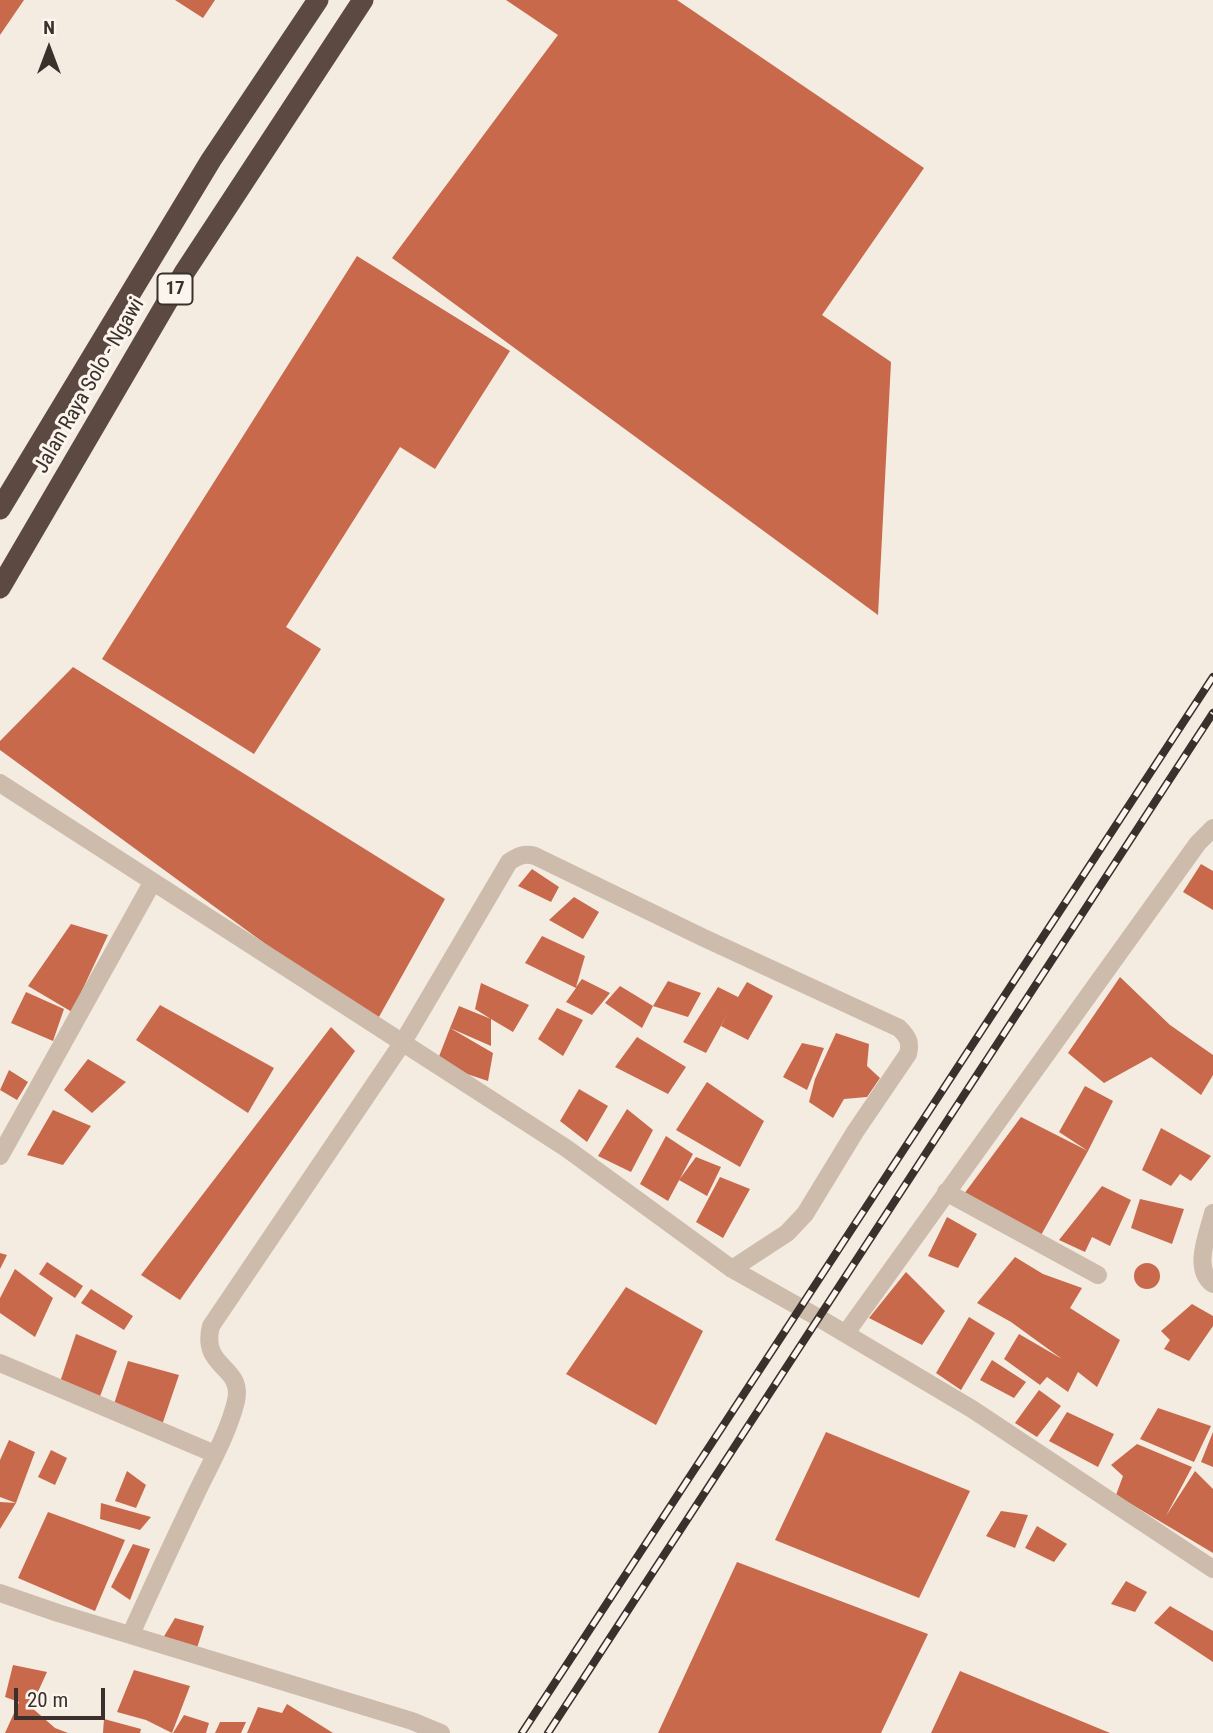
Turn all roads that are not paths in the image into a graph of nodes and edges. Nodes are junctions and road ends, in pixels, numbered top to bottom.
1 (318, 0) edge
2 (363, 0) edge
3 (0, 509) edge
4 (0, 588) edge
5 (0, 783) edge
6 (1213, 828) edge
7 (152, 883) junction
8 (403, 1042) junction
9 (0, 1156) edge
10 (946, 1192) junction
11 (1213, 1213) edge
12 (732, 1269) junction
13 (1098, 1275) dead end
14 (1213, 1284) edge
15 (846, 1333) junction
16 (0, 1363) edge
17 (215, 1454) junction
18 (1213, 1569) edge
19 (0, 1593) edge
20 (131, 1634) junction
21 (442, 1733) edge

1 - 3 highway, Jalan Raya Solo - Ngawi / 17
2 - 4 highway, Jalan Raya Solo - Ngawi / 17
5 - 7 street
6 - 10 street
7 - 8 street
7 - 9 street
8 - 12 street
8 - 12 street
8 - 17 street
10 - 13 street
10 - 15 street
11 - 14 street
12 - 15 street
15 - 18 street
16 - 17 street
17 - 20 street
19 - 20 street
20 - 21 street

